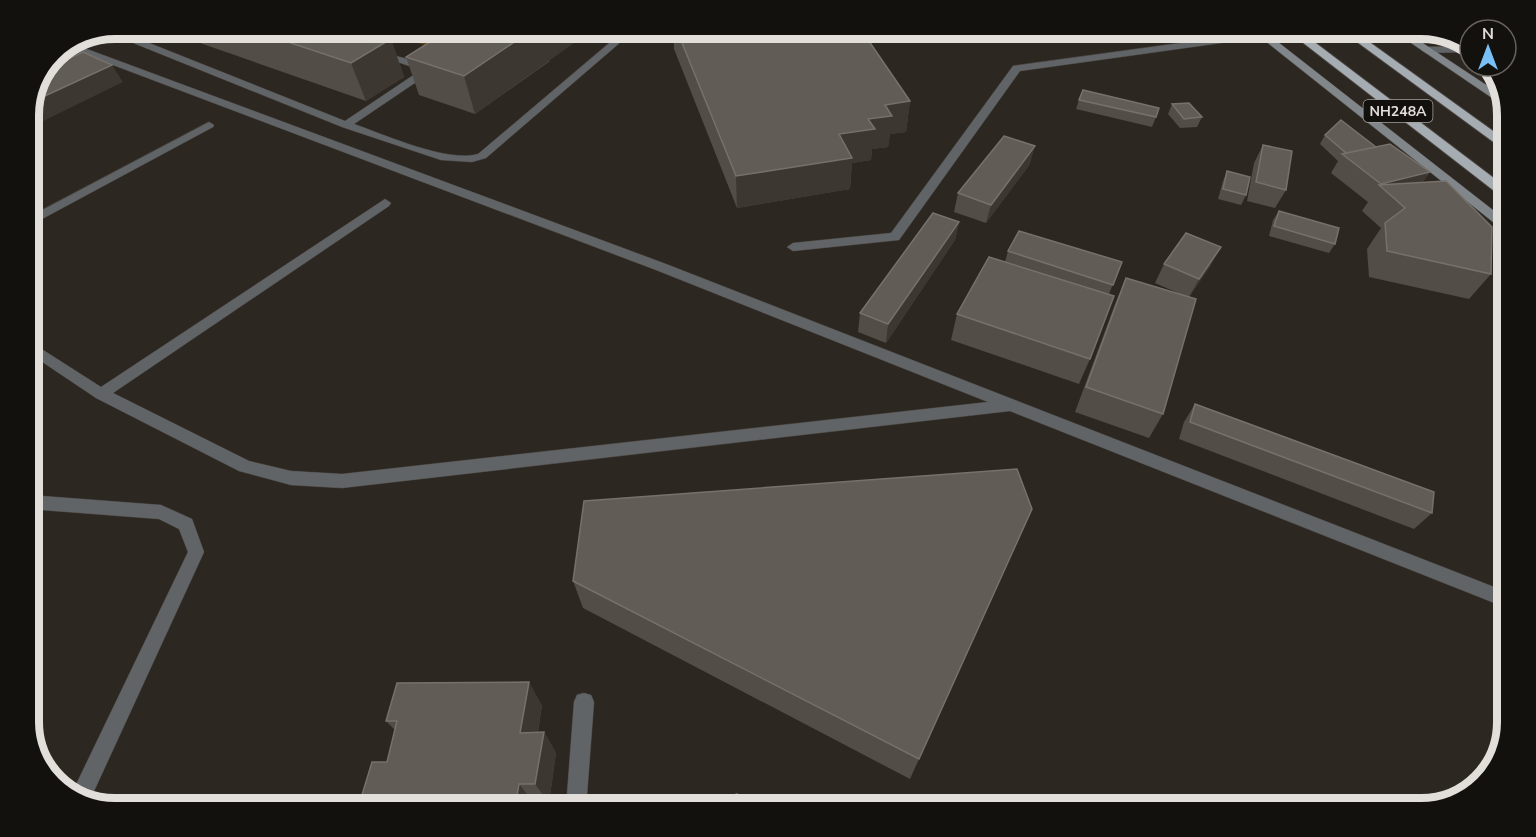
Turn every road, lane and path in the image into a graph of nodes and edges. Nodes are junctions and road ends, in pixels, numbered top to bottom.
1 (130, 39) edge
2 (620, 39) edge
3 (1212, 39) edge
4 (1266, 39) edge
5 (1303, 39) edge
6 (1358, 39) edge
7 (1410, 39) edge
8 (79, 49) edge
9 (1458, 49) edge
10 (1426, 50) junction
11 (373, 51) edge
12 (1494, 95) edge
13 (209, 125) dead end
14 (346, 125) junction
15 (1497, 139) edge
16 (1497, 186) edge
17 (385, 203) dead end
18 (39, 217) edge
19 (1497, 219) edge
20 (793, 247) dead end
21 (39, 353) edge
22 (101, 394) junction
23 (1012, 405) junction
24 (39, 503) edge
25 (1497, 596) edge
26 (584, 702) dead end
27 (83, 791) edge
28 (577, 798) edge

1 - 14 street
2 - 14 street
3 - 20 street
4 - 19 main road
5 - 16 highway, NH248A
6 - 15 highway, NH248A
7 - 10 main road
8 - 23 street
9 - 10 street
10 - 12 main road
11 - 14 street
13 - 18 street
17 - 22 street
21 - 22 street
22 - 23 street
23 - 25 street
24 - 27 street
26 - 28 street

